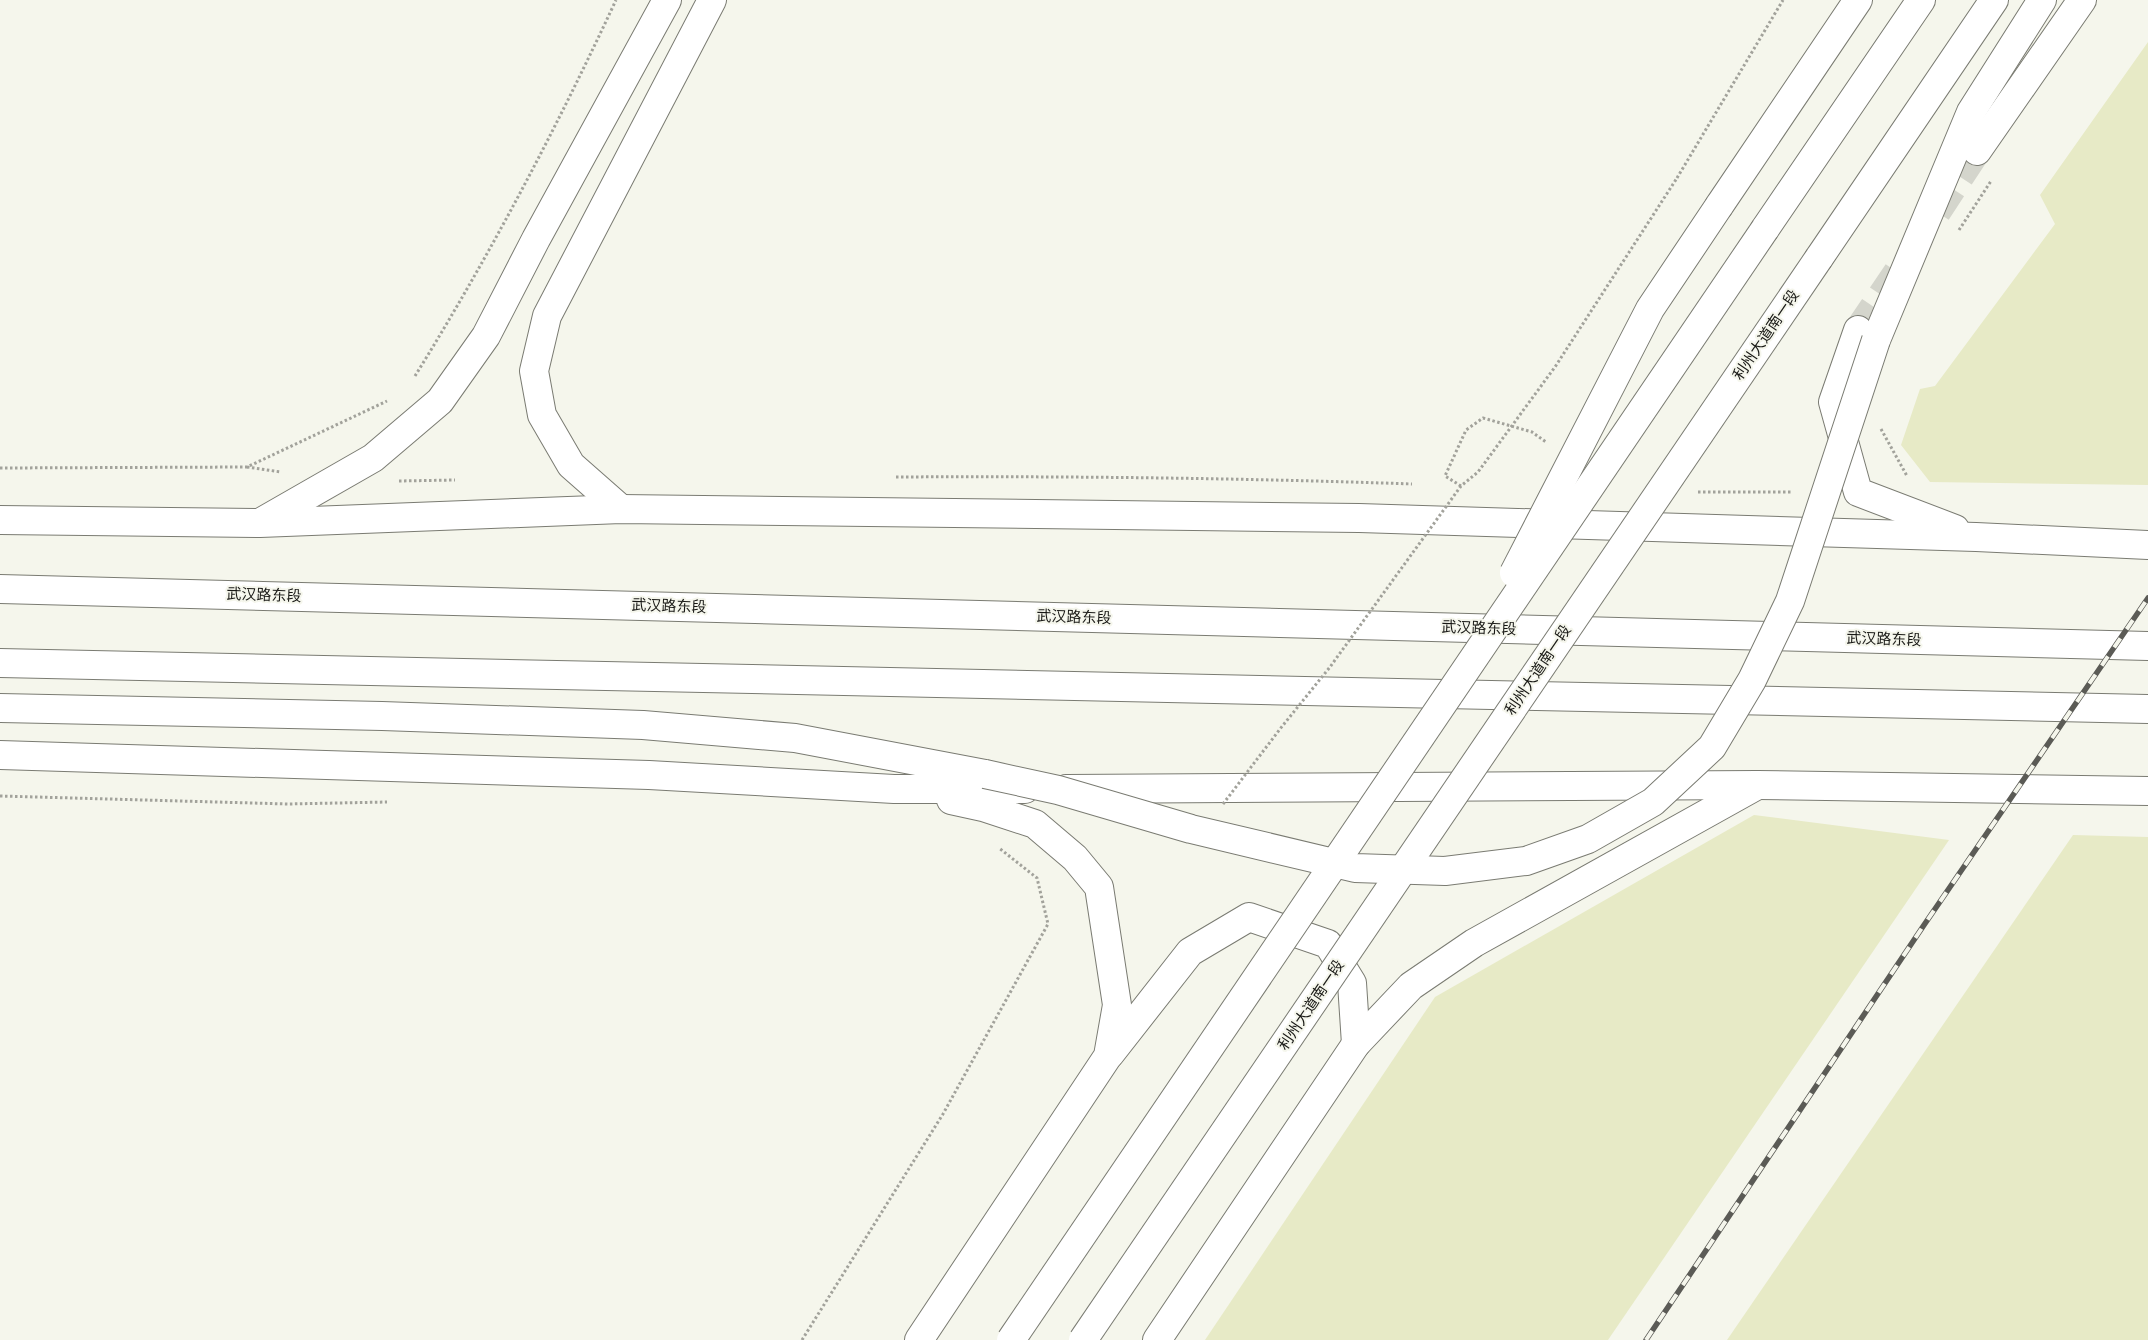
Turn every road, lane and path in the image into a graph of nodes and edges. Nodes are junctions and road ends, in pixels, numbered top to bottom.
1 (616, 0) edge
2 (667, 0) edge
3 (712, 0) edge
4 (1783, 0) edge
5 (1858, 0) edge
6 (1921, 0) edge
7 (1994, 0) edge
8 (2042, 0) edge
9 (2082, 0) edge
10 (1977, 151) tunnel mouth
11 (1992, 180) dead end
12 (1955, 237) dead end
13 (1867, 335) junction
14 (414, 377) dead end
15 (395, 397) dead end
16 (1878, 424) dead end
17 (1548, 443) dead end
18 (0, 468) edge
19 (1910, 479) dead end
20 (1461, 486) junction
21 (1694, 492) dead end
22 (1800, 492) dead end
23 (621, 509) junction
24 (0, 520) edge
25 (260, 523) junction
26 (1976, 537) junction
27 (2148, 545) edge
28 (0, 589) edge
29 (2148, 646) edge
30 (0, 663) edge
31 (1458, 682) junction
32 (0, 708) edge
33 (2148, 709) edge
34 (0, 755) edge
35 (1758, 784) junction
36 (894, 789) junction
37 (2148, 791) edge
38 (0, 796) edge
39 (388, 802) dead end
40 (1218, 810) dead end
41 (992, 843) dead end
42 (1356, 1044) junction
43 (1108, 1056) junction
44 (802, 1340) edge
45 (919, 1340) edge
46 (1011, 1340) edge
47 (1083, 1340) edge
48 (1156, 1340) edge

1 - 14 path
2 - 25 main road
3 - 23 main road
4 - 20 path, bridge
5 - 31 main road, bridge
6 - 31 main road, bridge
7 - 47 main road, 利州大道南一段, bridge
8 - 13 main road
9 - 10 main road
11 - 12 path
13 - 26 main road
13 - 32 main road, bridge
15 - 18 path
16 - 19 path
17 - 20 path
20 - 40 path, bridge
21 - 22 path
23 - 25 main road
23 - 26 main road
24 - 25 main road
26 - 27 main road
28 - 29 main road, 武汉路东段
30 - 33 main road
31 - 46 main road, bridge
34 - 36 main road
35 - 36 main road
35 - 37 main road
35 - 42 main road
36 - 43 main road
38 - 39 path
41 - 44 path
42 - 43 main road
42 - 48 main road
43 - 45 main road

